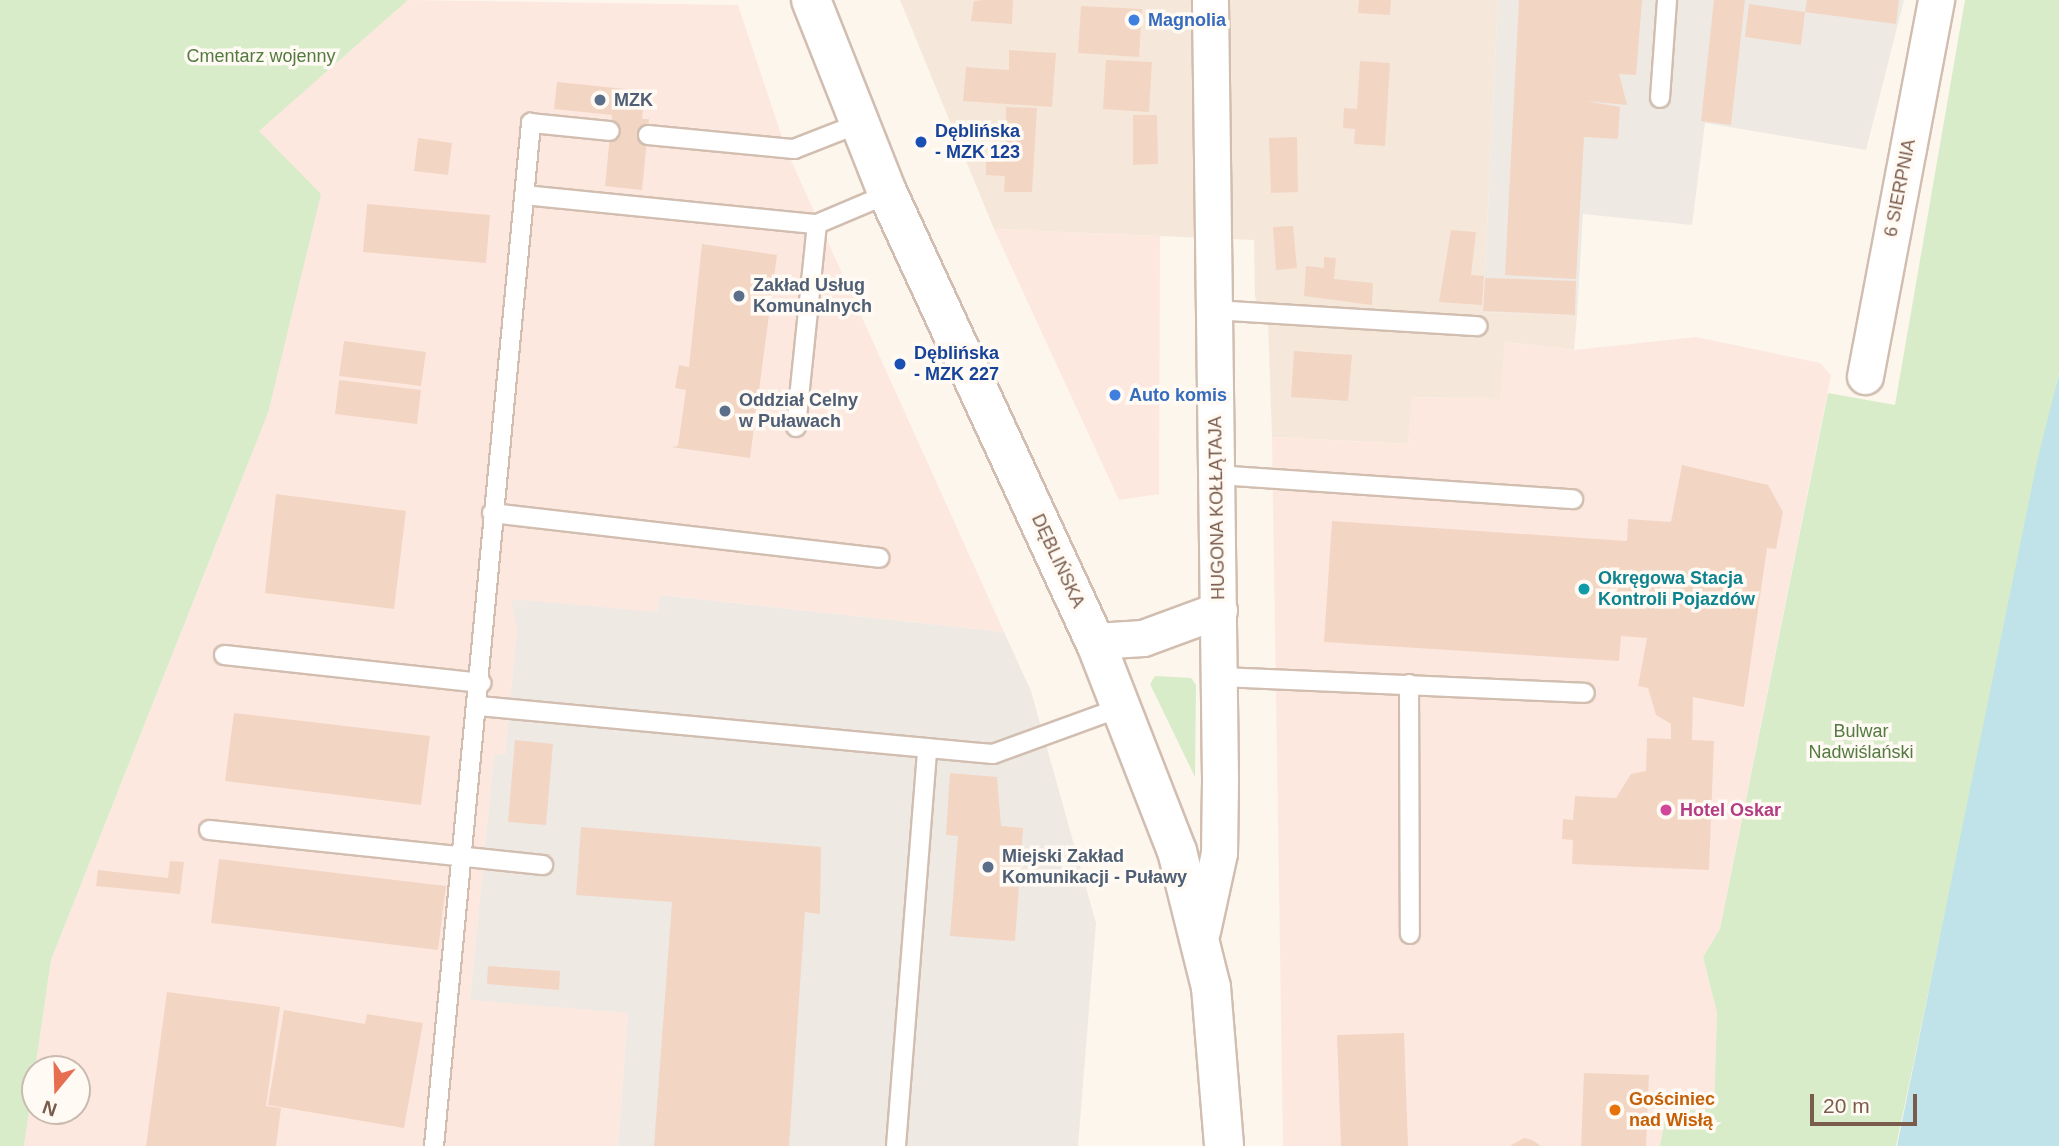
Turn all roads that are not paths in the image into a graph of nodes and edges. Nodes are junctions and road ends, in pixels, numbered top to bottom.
1 (811, 0) edge
2 (1210, 0) edge
3 (1667, 0) edge
4 (1936, 0) edge
5 (1660, 98) dead end
6 (858, 124) junction
7 (610, 131) dead end
8 (648, 135) dead end
9 (888, 194) junction
10 (524, 195) junction
11 (817, 224) junction
12 (1214, 310) junction
13 (1478, 326) dead end
14 (1865, 376) dead end
15 (796, 427) dead end
16 (1217, 475) junction
17 (1573, 499) dead end
18 (492, 513) junction
19 (879, 558) dead end
20 (1219, 610) junction
21 (1095, 641) junction
22 (224, 655) dead end
23 (1219, 677) junction
24 (481, 683) junction
25 (1409, 684) junction
26 (1585, 693) dead end
27 (479, 706) junction
28 (1122, 707) junction
29 (927, 748) junction
30 (209, 830) dead end
31 (465, 857) junction
32 (543, 866) dead end
33 (1202, 931) junction
34 (1410, 934) dead end
35 (434, 1146) edge
36 (896, 1146) edge
37 (1224, 1146) edge

1 - 6 main road, DĘBLIŃSKA
2 - 12 street, HUGONA KOŁŁĄTAJA
3 - 5 lane
4 - 14 street, 6 SIERPNIA
6 - 8 lane
6 - 9 main road, DĘBLIŃSKA
7 - 10 lane
9 - 11 lane
9 - 21 main road, DĘBLIŃSKA
10 - 11 lane
10 - 18 lane
11 - 15 lane
12 - 13 lane
12 - 16 street, HUGONA KOŁŁĄTAJA
16 - 17 lane
16 - 20 street, HUGONA KOŁŁĄTAJA
18 - 19 lane
18 - 24 lane
20 - 21 street
20 - 23 street, HUGONA KOŁŁĄTAJA
21 - 28 main road, DĘBLIŃSKA
22 - 24 lane
23 - 25 lane
23 - 33 street, HUGONA KOŁŁĄTAJA
24 - 27 lane
25 - 26 lane
25 - 34 lane
27 - 29 lane
27 - 31 lane
28 - 29 lane
28 - 33 main road, DĘBLIŃSKA
29 - 36 lane
30 - 31 lane
31 - 32 lane
31 - 35 lane
33 - 37 main road, DĘBLIŃSKA

